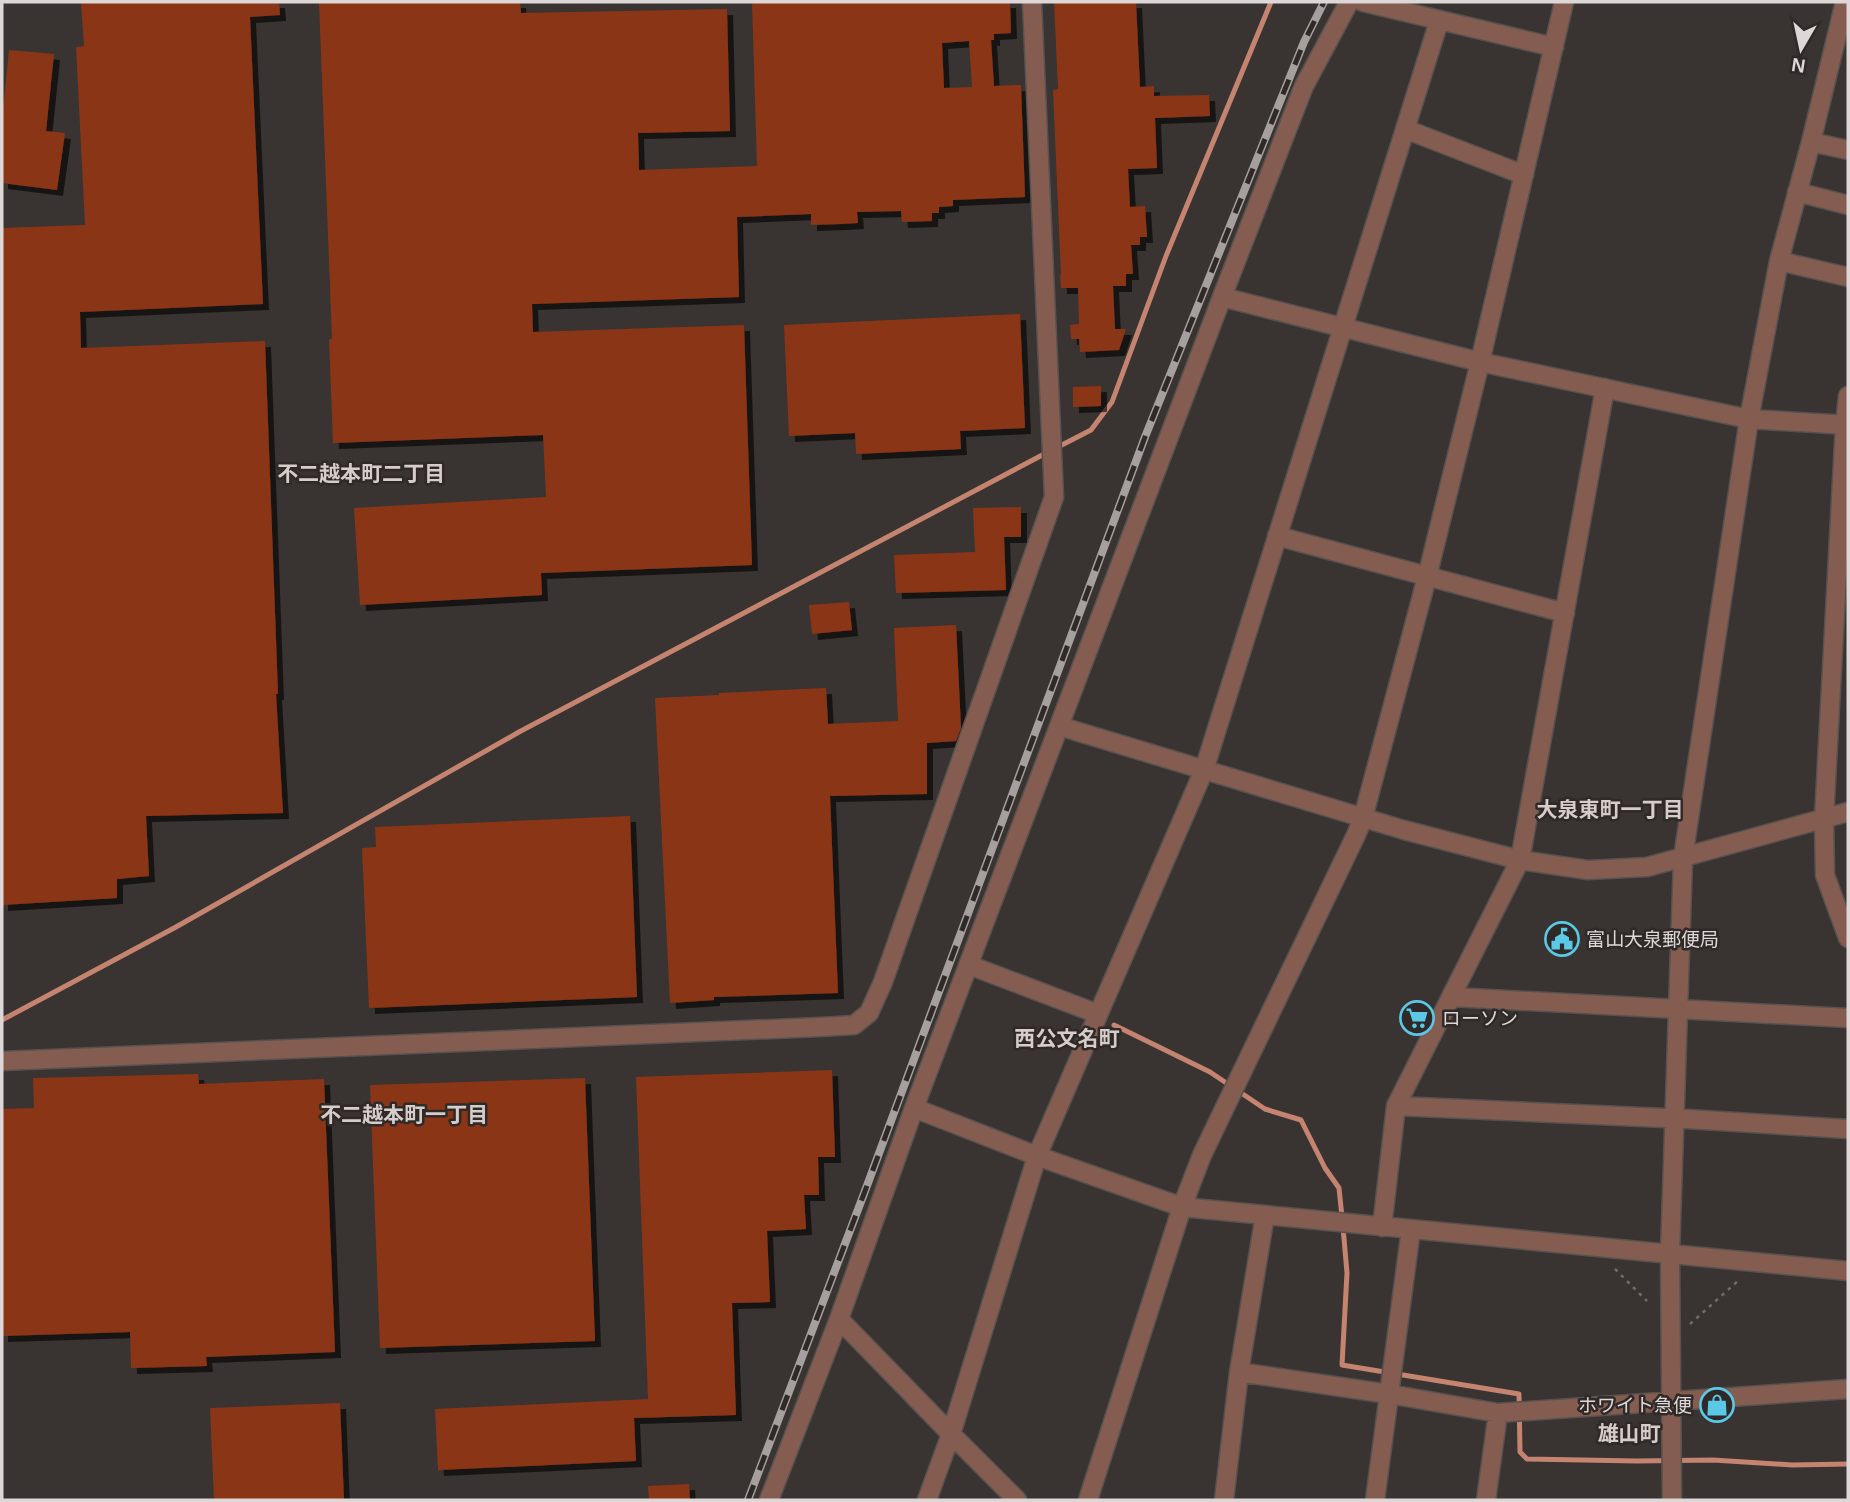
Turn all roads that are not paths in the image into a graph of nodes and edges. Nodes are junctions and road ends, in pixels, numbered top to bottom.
1 (1032, 2) edge
2 (1349, 2) edge
3 (1363, 2) edge
4 (1564, 2) edge
5 (1845, 2) edge
6 (1439, 21) junction
7 (1554, 47) junction
8 (1405, 129) junction
9 (1811, 142) junction
10 (1848, 150) edge
11 (1524, 174) junction
12 (1797, 192) junction
13 (1848, 205) edge
14 (1779, 261) junction
15 (1848, 277) edge
16 (1222, 297) junction
17 (1343, 327) junction
18 (1480, 362) junction
19 (1605, 388) junction
20 (1848, 396) edge
21 (1748, 419) junction
22 (1847, 425) edge
23 (1277, 536) junction
24 (1427, 577) junction
25 (1565, 613) junction
26 (1059, 726) junction
27 (1204, 770) junction
28 (1835, 816) edge
29 (1363, 818) junction
30 (1683, 858) junction
31 (1520, 860) junction
32 (1848, 939) edge
33 (968, 964) junction
34 (1452, 997) junction
35 (1678, 1009) junction
36 (1098, 1014) junction
37 (1848, 1018) edge
38 (2, 1061) edge
39 (1395, 1106) junction
40 (914, 1108) junction
41 (1675, 1119) junction
42 (1848, 1129) edge
43 (1037, 1156) junction
44 (1182, 1207) junction
45 (1265, 1215) junction
46 (1382, 1227) junction
47 (1411, 1229) junction
48 (1670, 1254) junction
49 (1848, 1271) edge
50 (839, 1319) junction
51 (1240, 1372) junction
52 (1848, 1389) edge
53 (1389, 1394) junction
54 (1670, 1402) junction
55 (1498, 1413) junction
56 (950, 1434) junction
57 (769, 1500) edge
58 (927, 1500) edge
59 (1017, 1500) edge
60 (1088, 1500) edge
61 (1224, 1500) edge
62 (1375, 1500) edge
63 (1486, 1500) edge
64 (1672, 1500) edge

1 - 38 street
2 - 16 street
3 - 6 street
4 - 7 street
5 - 9 street
6 - 7 street
6 - 8 street
7 - 11 street
8 - 11 street
8 - 17 street
9 - 10 street
9 - 12 street
11 - 18 street
12 - 13 street
12 - 14 street
14 - 15 street
14 - 21 street
16 - 17 street
16 - 26 street
17 - 18 street
17 - 23 street
18 - 19 street
18 - 24 street
19 - 21 street
19 - 25 street
20 - 22 street
21 - 22 street
21 - 30 street
22 - 28 street
23 - 24 street
23 - 27 street
24 - 25 street
24 - 29 street
25 - 31 street
26 - 27 street
26 - 33 street
27 - 29 street
27 - 36 street
28 - 30 street
28 - 32 street
29 - 31 street
29 - 44 street
30 - 31 street
30 - 35 street
31 - 34 street
33 - 36 street
33 - 40 street
34 - 35 street
34 - 39 street
35 - 37 street
35 - 41 street
36 - 43 street
39 - 41 street
39 - 46 street
40 - 43 street
40 - 50 street
41 - 42 street
41 - 48 street
43 - 44 street
43 - 56 street
44 - 45 street
44 - 60 street
45 - 46 street
45 - 51 street
46 - 47 street
47 - 48 street
47 - 53 street
48 - 49 street
48 - 54 street
50 - 56 street
50 - 57 street
51 - 53 street
51 - 61 street
52 - 54 street
53 - 55 street
53 - 62 street
54 - 55 street
54 - 64 street
55 - 63 street
56 - 58 street
56 - 59 street

